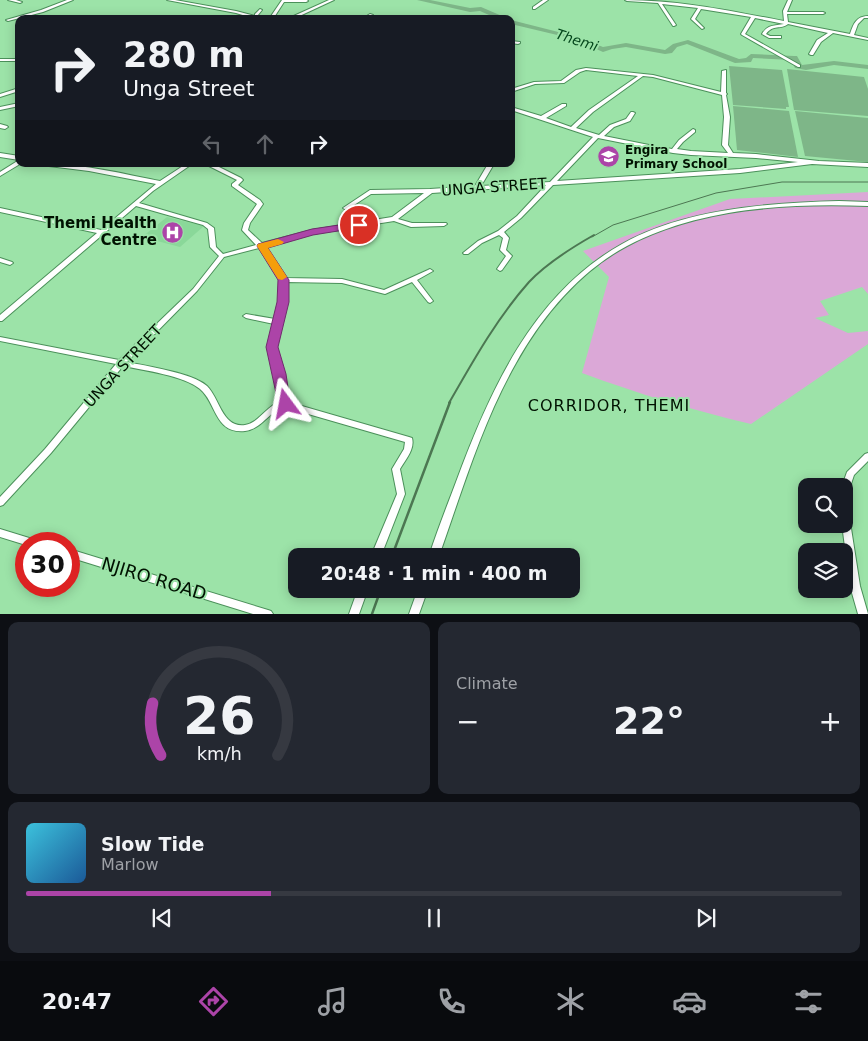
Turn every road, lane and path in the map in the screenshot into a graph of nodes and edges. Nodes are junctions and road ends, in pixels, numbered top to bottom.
1 (10, 0) edge
2 (71, 0) edge
3 (169, 0) edge
4 (288, 0) edge
5 (546, 0) edge
6 (627, 0) edge
7 (636, 0) edge
8 (790, 0) edge
9 (306, 1) edge
10 (329, 1) edge
11 (20, 2) dead end
12 (210, 2) dead end
13 (659, 2) junction
14 (204, 6) junction
15 (534, 8) dead end
16 (700, 8) junction
17 (260, 10) dead end
18 (823, 12) dead end
19 (786, 13) junction
20 (29, 15) edge
21 (246, 15) edge
22 (258, 15) edge
23 (274, 15) edge
24 (298, 15) edge
25 (753, 17) junction
26 (868, 17) edge
27 (15, 18) edge
28 (8, 20) dead end
29 (786, 22) junction
30 (674, 25) dead end
31 (702, 28) dead end
32 (832, 32) junction
33 (780, 36) dead end
34 (851, 36) junction
35 (868, 39) edge
36 (515, 43) edge
37 (518, 43) dead end
38 (811, 54) dead end
39 (0, 60) edge
40 (15, 60) edge
41 (609, 66) dead end
42 (798, 66) dead end
43 (600, 70) junction
44 (724, 71) dead end
45 (641, 76) junction
46 (15, 90) edge
47 (515, 90) edge
48 (725, 94) junction
49 (0, 96) edge
50 (15, 105) edge
51 (564, 105) dead end
52 (0, 109) edge
53 (515, 110) edge
54 (633, 113) dead end
55 (542, 118) junction
56 (572, 129) junction
57 (693, 131) dead end
58 (598, 137) junction
59 (673, 151) junction
60 (731, 154) junction
61 (0, 155) edge
62 (15, 157) edge
63 (813, 162) junction
64 (15, 165) edge
65 (868, 165) edge
66 (95, 167) edge
67 (184, 167) edge
68 (215, 167) edge
69 (489, 167) edge
70 (0, 174) edge
71 (160, 183) junction
72 (552, 183) junction
73 (477, 188) junction
74 (430, 192) junction
75 (135, 204) junction
76 (868, 204) edge
77 (346, 208) dead end
78 (0, 210) edge
79 (394, 219) junction
80 (444, 224) dead end
81 (102, 232) junction
82 (500, 232) junction
83 (262, 246) junction
84 (466, 253) dead end
85 (222, 256) junction
86 (0, 260) edge
87 (10, 263) dead end
88 (500, 269) dead end
89 (430, 270) dead end
90 (413, 278) junction
91 (283, 280) junction
92 (430, 301) dead end
93 (246, 316) dead end
94 (0, 320) edge
95 (277, 322) junction
96 (0, 338) edge
97 (122, 363) junction
98 (284, 404) junction
99 (868, 456) edge
100 (849, 478) edge
101 (0, 503) edge
102 (0, 533) edge
103 (846, 533) edge
104 (15, 538) edge
105 (379, 548) edge
106 (437, 548) edge
107 (80, 556) edge
108 (360, 598) edge
109 (420, 598) edge
110 (268, 614) edge
111 (354, 614) edge
112 (414, 614) edge
113 (863, 614) edge

1 - 11 street
2 - 20 street
3 - 14 street
4 - 9 street
4 - 23 street
5 - 15 street
6 - 7 street
7 - 13 street
8 - 19 street
10 - 24 street
12 - 14 street
13 - 16 street
13 - 30 street
14 - 21 street
16 - 25 street
16 - 31 street
17 - 22 street
18 - 19 street
19 - 29 street
25 - 29 street
25 - 42 street
26 - 34 street
27 - 28 street
29 - 32 street
29 - 33 street
32 - 34 street
32 - 38 street
34 - 35 street
36 - 37 street
39 - 40 street
41 - 43 street
43 - 45 street
43 - 47 street
44 - 48 street
45 - 48 street
45 - 56 street
46 - 49 street
48 - 60 street
50 - 52 street
51 - 55 street
53 - 55 street
54 - 58 street
55 - 56 street
56 - 58 street
57 - 59 street
58 - 59 street
58 - 72 street
59 - 60 street
60 - 63 street
61 - 62 street
63 - 65 street
63 - 72 street, UNGA STREET
64 - 70 street
66 - 71 street
67 - 71 street
68 - 83 street
69 - 73 street
71 - 75 street
72 - 73 street, UNGA STREET
72 - 82 street
73 - 74 street, UNGA STREET
74 - 77 street
74 - 79 street, UNGA STREET
75 - 81 street
75 - 85 street
76 - 106 street
78 - 81 street
79 - 80 street
79 - 83 street, UNGA STREET
81 - 94 street
82 - 84 street
82 - 88 street
83 - 85 street, UNGA STREET
83 - 91 street
85 - 97 street, UNGA STREET
86 - 87 street
89 - 90 street
90 - 91 street
90 - 92 street
91 - 95 street
93 - 95 street
95 - 98 street
96 - 97 street
97 - 98 street
97 - 101 street, UNGA STREET
98 - 105 street
99 - 100 street
102 - 104 street
103 - 113 street
107 - 110 street, NJIRO ROAD
108 - 111 street
109 - 112 street

